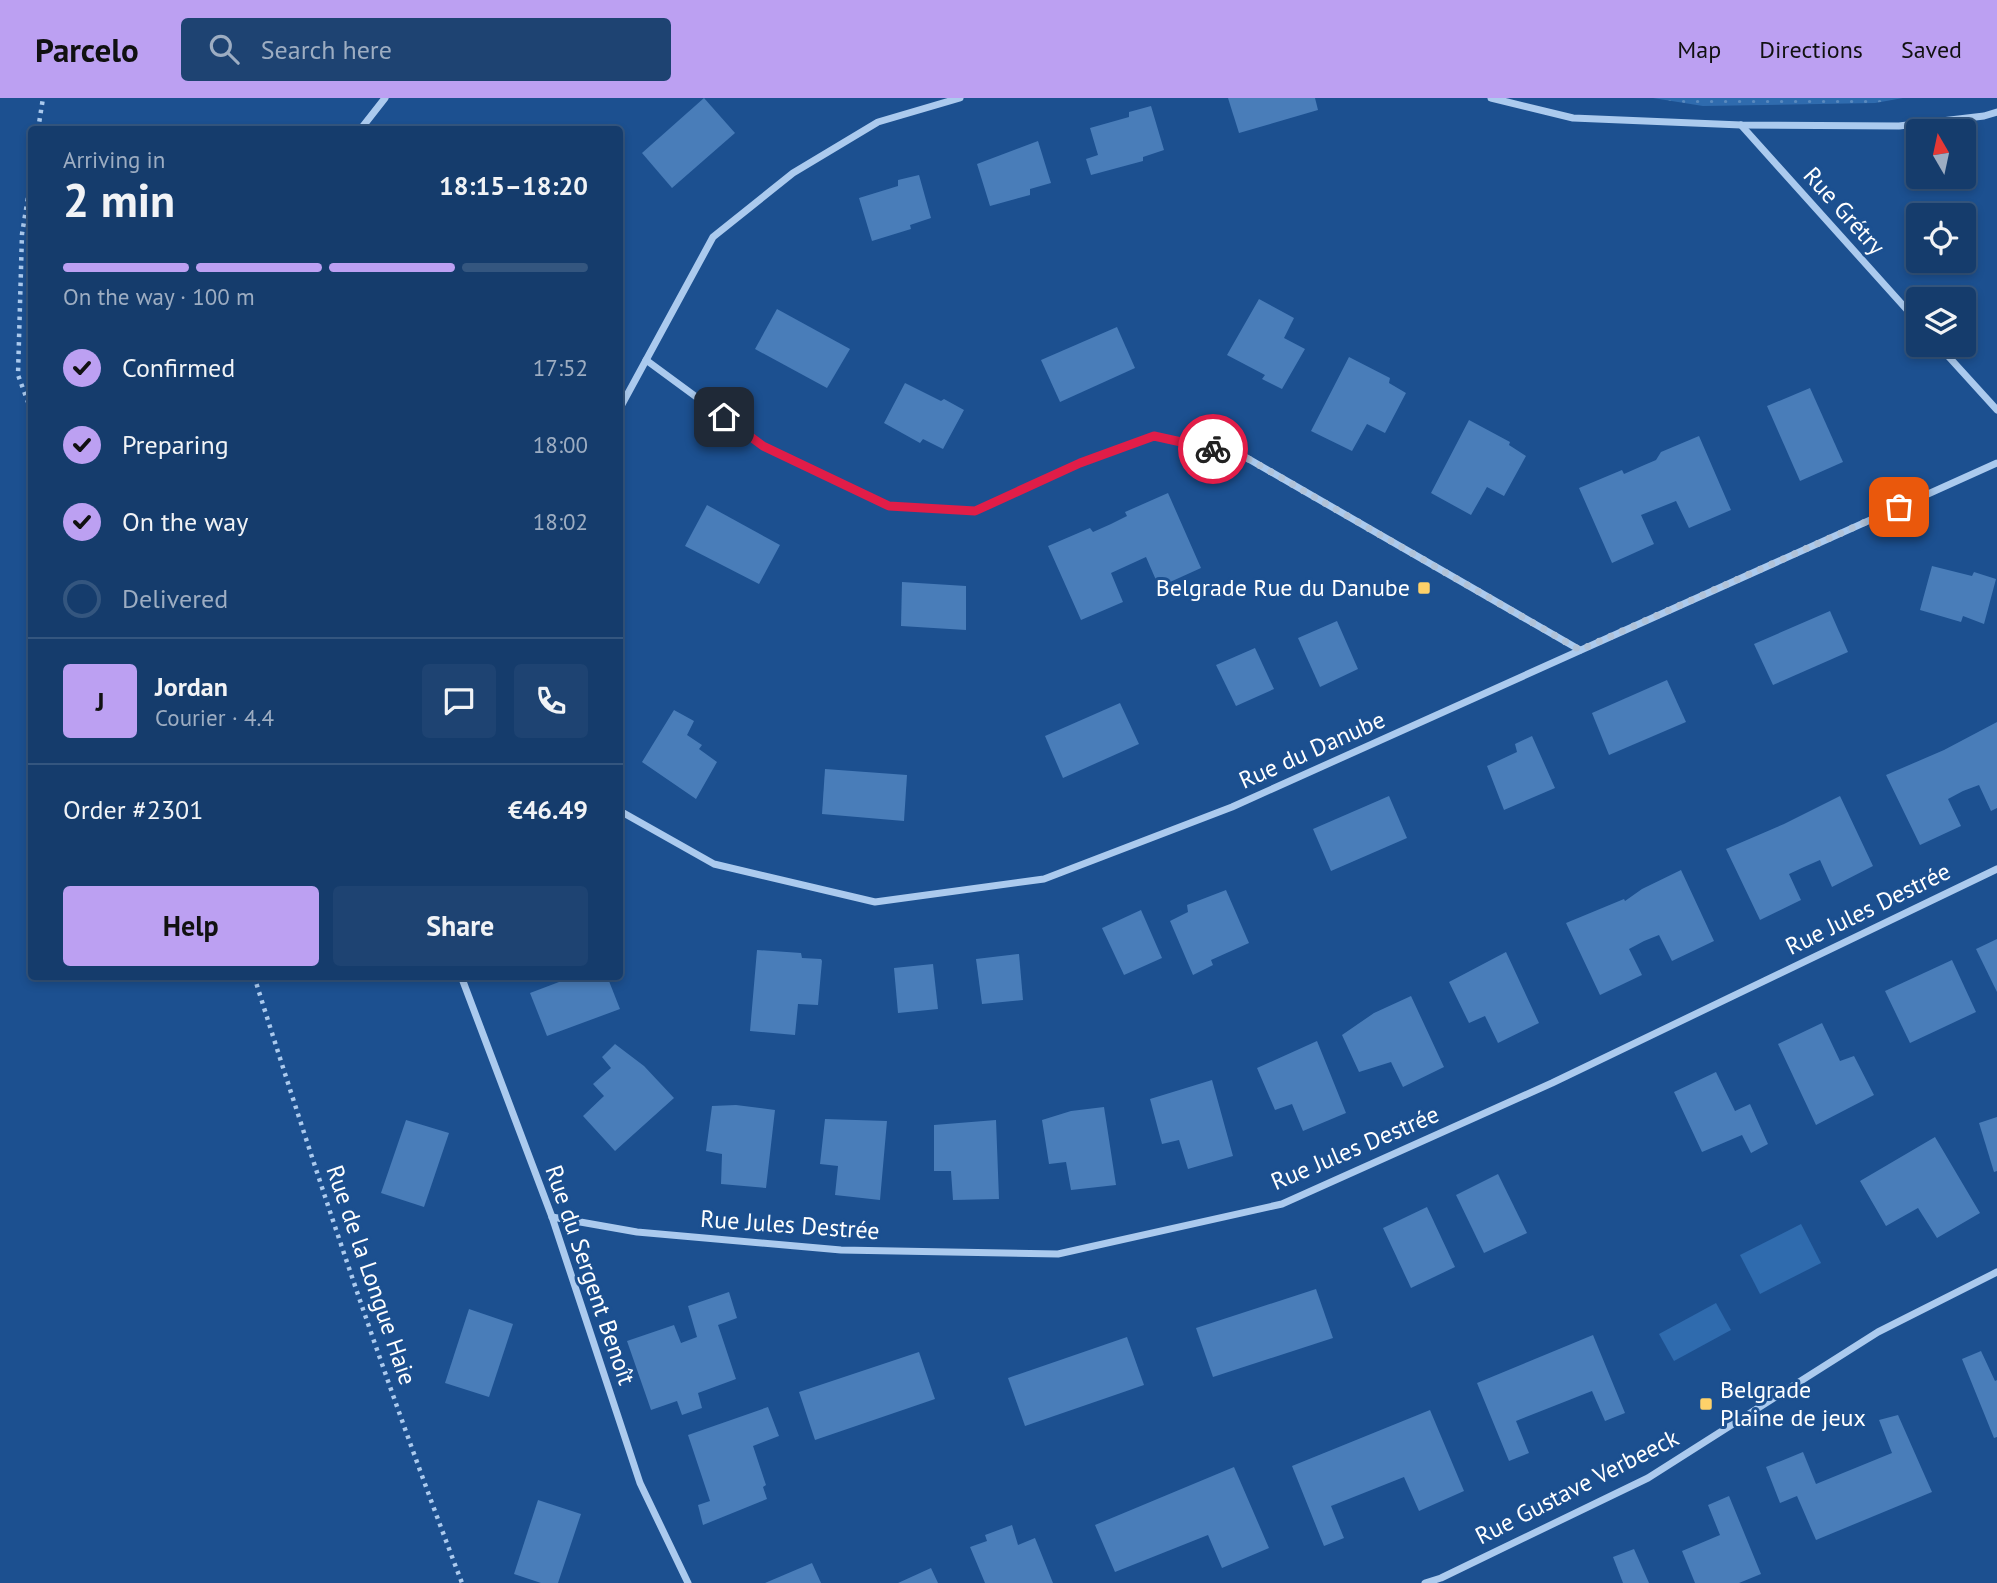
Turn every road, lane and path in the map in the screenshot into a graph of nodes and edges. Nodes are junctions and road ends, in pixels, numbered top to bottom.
1 (43, 98) edge
2 (385, 98) edge
3 (960, 98) edge
4 (1491, 98) edge
5 (1997, 113) edge
6 (1741, 125) junction
7 (39, 126) edge
8 (363, 126) edge
9 (28, 197) edge
10 (1906, 309) edge
11 (1949, 357) edge
12 (646, 360) junction
13 (28, 402) edge
14 (623, 402) edge
15 (1997, 410) edge
16 (1997, 463) edge
17 (1580, 650) junction
18 (623, 813) edge
19 (1997, 869) edge
20 (255, 980) edge
21 (463, 980) edge
22 (552, 1217) junction
23 (1997, 1272) edge
24 (462, 1583) edge
25 (688, 1583) edge
26 (1425, 1583) edge

1 - 7 path
2 - 8 street
3 - 12 street
4 - 6 street
5 - 6 street
6 - 10 street, Rue Grétry
9 - 13 path
11 - 15 street
12 - 14 street
12 - 17 street
16 - 17 street, Rue du Danube
17 - 18 street, Rue du Danube
19 - 22 street, Rue Jules Destrée
20 - 24 path, Rue de la Longue Haie
21 - 22 street, Rue du Sergent Benoît
22 - 25 street, Rue du Sergent Benoît
23 - 26 street, Rue Gustave Verbeeck

